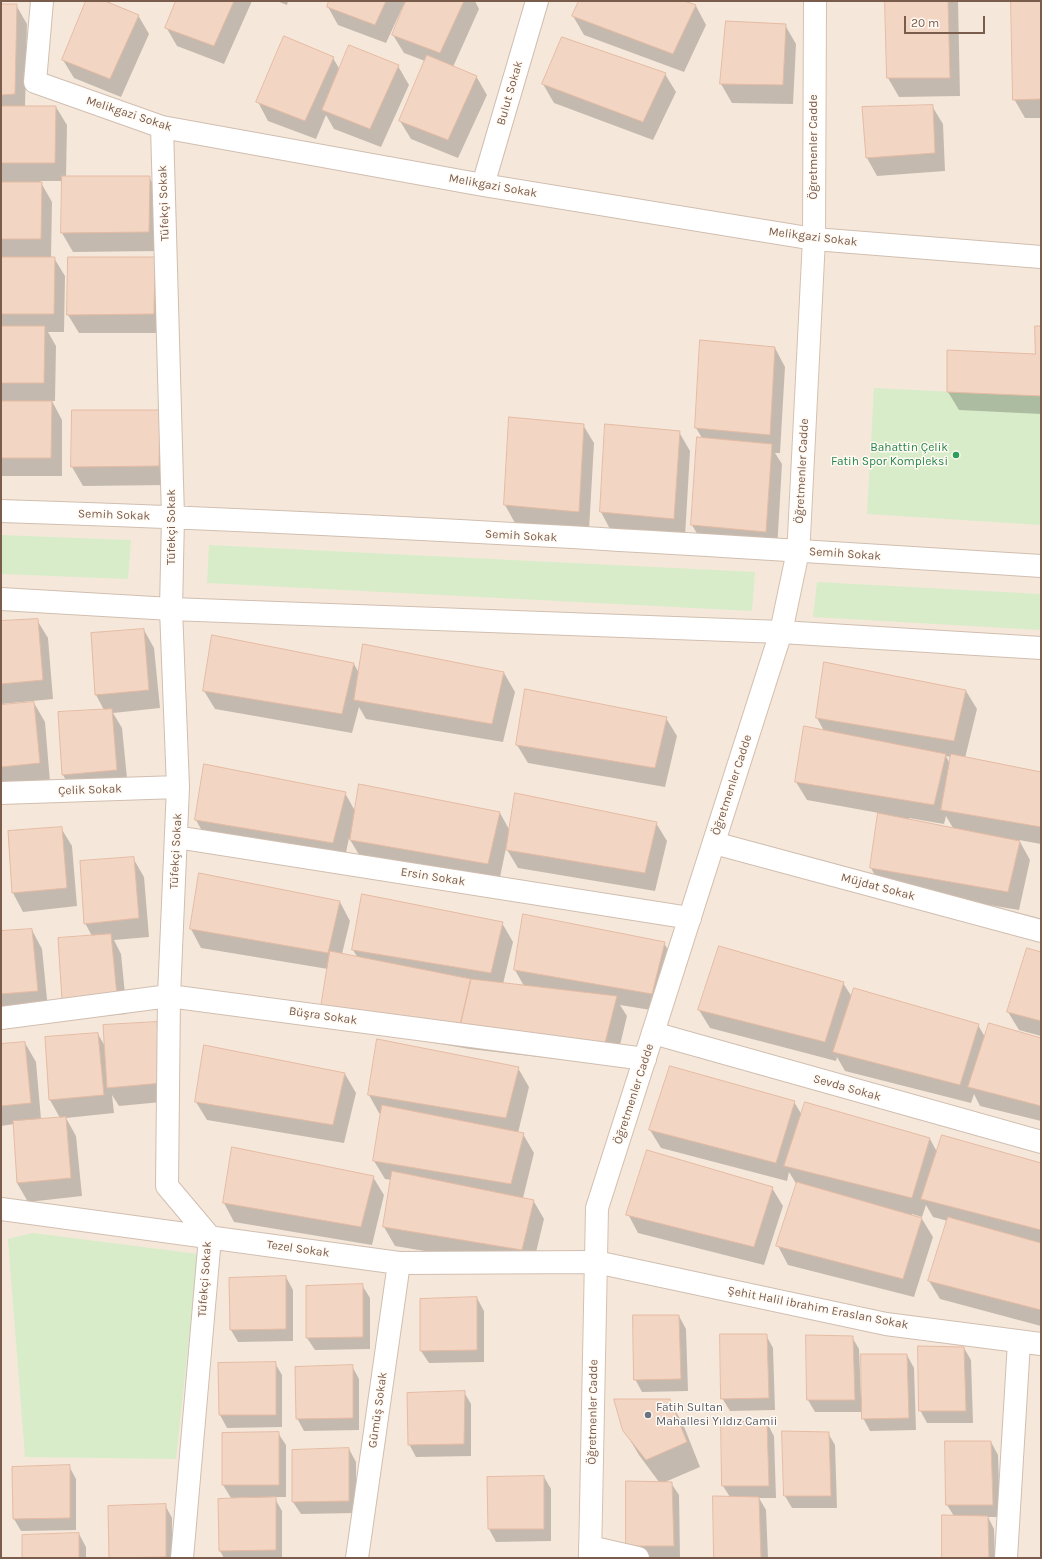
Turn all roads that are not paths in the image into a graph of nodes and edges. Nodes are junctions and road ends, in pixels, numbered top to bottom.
1 (42, 1) edge
2 (537, 1) edge
3 (815, 1) edge
4 (162, 127) junction
5 (483, 185) junction
6 (814, 239) junction
7 (1041, 257) edge
8 (1, 511) edge
9 (173, 517) junction
10 (798, 551) junction
11 (1041, 566) edge
12 (1, 600) edge
13 (171, 609) junction
14 (781, 632) junction
15 (1041, 648) edge
16 (178, 787) junction
17 (1, 793) edge
18 (176, 837) junction
19 (714, 843) junction
20 (690, 918) junction
21 (1041, 931) edge
22 (169, 996) junction
23 (1, 1018) edge
24 (653, 1033) junction
25 (645, 1059) junction
26 (1041, 1142) edge
27 (1, 1209) edge
28 (210, 1237) junction
29 (596, 1262) junction
30 (399, 1263) junction
31 (1019, 1342) junction
32 (1041, 1344) edge
33 (590, 1553) edge
34 (182, 1558) edge
35 (357, 1558) edge
36 (638, 1558) edge
37 (1006, 1558) edge

1 - 4 street, Melikgazi Sokak
2 - 5 street, Bulut Sokak
3 - 6 street, Öğretmenler Cadde
4 - 5 street, Melikgazi Sokak
4 - 9 street, Tüfekçi Sokak
5 - 6 street, Melikgazi Sokak
6 - 7 street, Melikgazi Sokak
6 - 10 street, Öğretmenler Cadde
8 - 9 street, Semih Sokak
9 - 10 street, Semih Sokak
9 - 13 street, Tüfekçi Sokak
10 - 11 street, Semih Sokak
10 - 14 street, Öğretmenler Cadde
12 - 13 street
13 - 14 street
13 - 16 street, Tüfekçi Sokak
14 - 15 street
14 - 19 street, Öğretmenler Cadde
16 - 17 street, Çelik Sokak
16 - 18 street, Tüfekçi Sokak
18 - 20 street, Ersin Sokak
18 - 22 street, Tüfekçi Sokak
19 - 20 street, Öğretmenler Cadde
19 - 21 street, Müjdat Sokak
20 - 24 street, Öğretmenler Cadde
22 - 23 street, Büşra Sokak
22 - 25 street, Büşra Sokak
22 - 28 street, Tüfekçi Sokak
24 - 25 street, Öğretmenler Cadde
24 - 26 street, Sevda Sokak
25 - 29 street, Öğretmenler Cadde
27 - 28 street, Tezel Sokak
28 - 30 street, Tezel Sokak
28 - 34 street, Tüfekçi Sokak
29 - 30 street, Tezel Sokak
29 - 31 street, Şehit Halil ibrahim Eraslan Sokak
29 - 33 street, Öğretmenler Cadde
30 - 35 street, Gümüş Sokak
31 - 32 street, Şehit Halil ibrahim Eraslan Sokak
31 - 37 street
33 - 36 street

